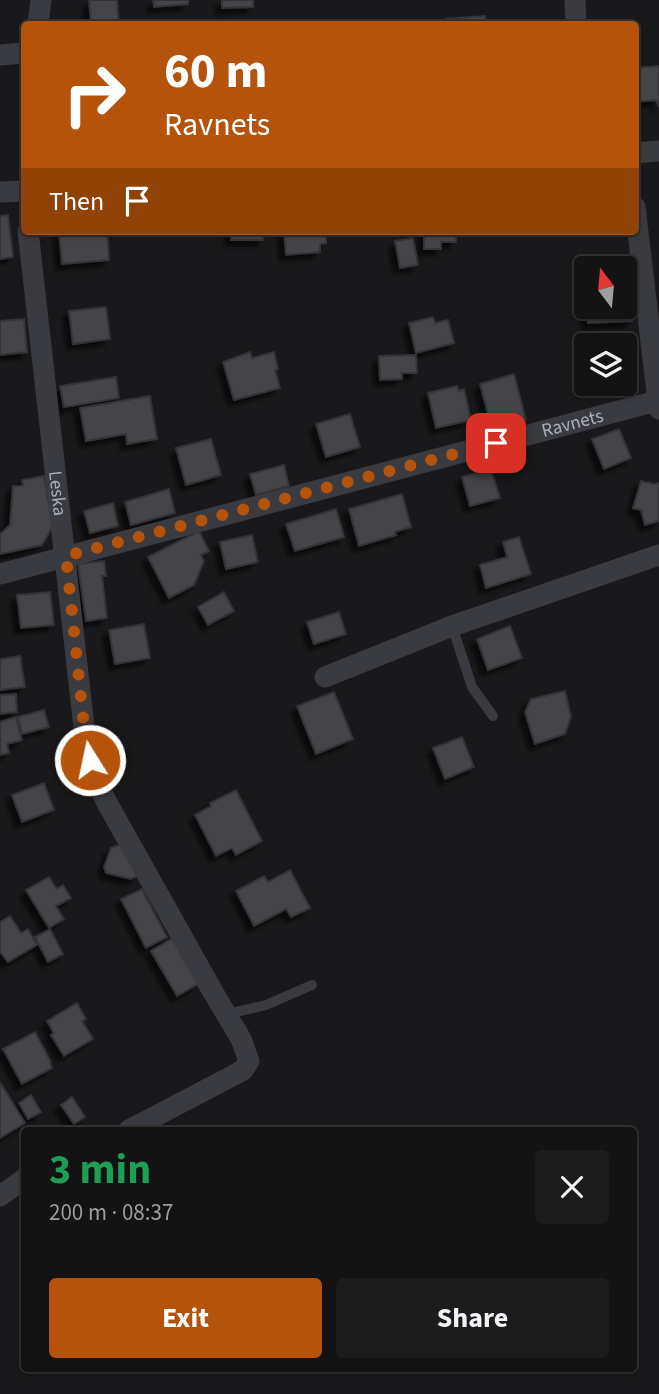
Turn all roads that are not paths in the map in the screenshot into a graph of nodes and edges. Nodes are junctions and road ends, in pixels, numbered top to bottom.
1 (41, 0) edge
2 (575, 0) edge
3 (38, 21) edge
4 (576, 21) edge
5 (21, 53) edge
6 (0, 55) edge
7 (659, 151) edge
8 (639, 153) edge
9 (21, 191) edge
10 (0, 192) edge
11 (28, 235) edge
12 (638, 235) edge
13 (658, 405) edge
14 (659, 555) edge
15 (66, 556) junction
16 (0, 574) edge
17 (452, 626) junction
18 (325, 677) dead end
19 (494, 716) dead end
20 (313, 985) dead end
21 (228, 1014) junction
22 (135, 1127) edge
23 (21, 1182) edge
24 (0, 1196) edge

1 - 3 street
2 - 4 street
5 - 6 street
7 - 8 street
9 - 10 street
11 - 15 street, Leska
12 - 13 street
13 - 15 street, Ravnets
14 - 17 street
15 - 16 street, Ravnets
15 - 21 street, Leska
17 - 18 street
17 - 19 lane
20 - 21 lane
21 - 22 street, Leska
23 - 24 street

